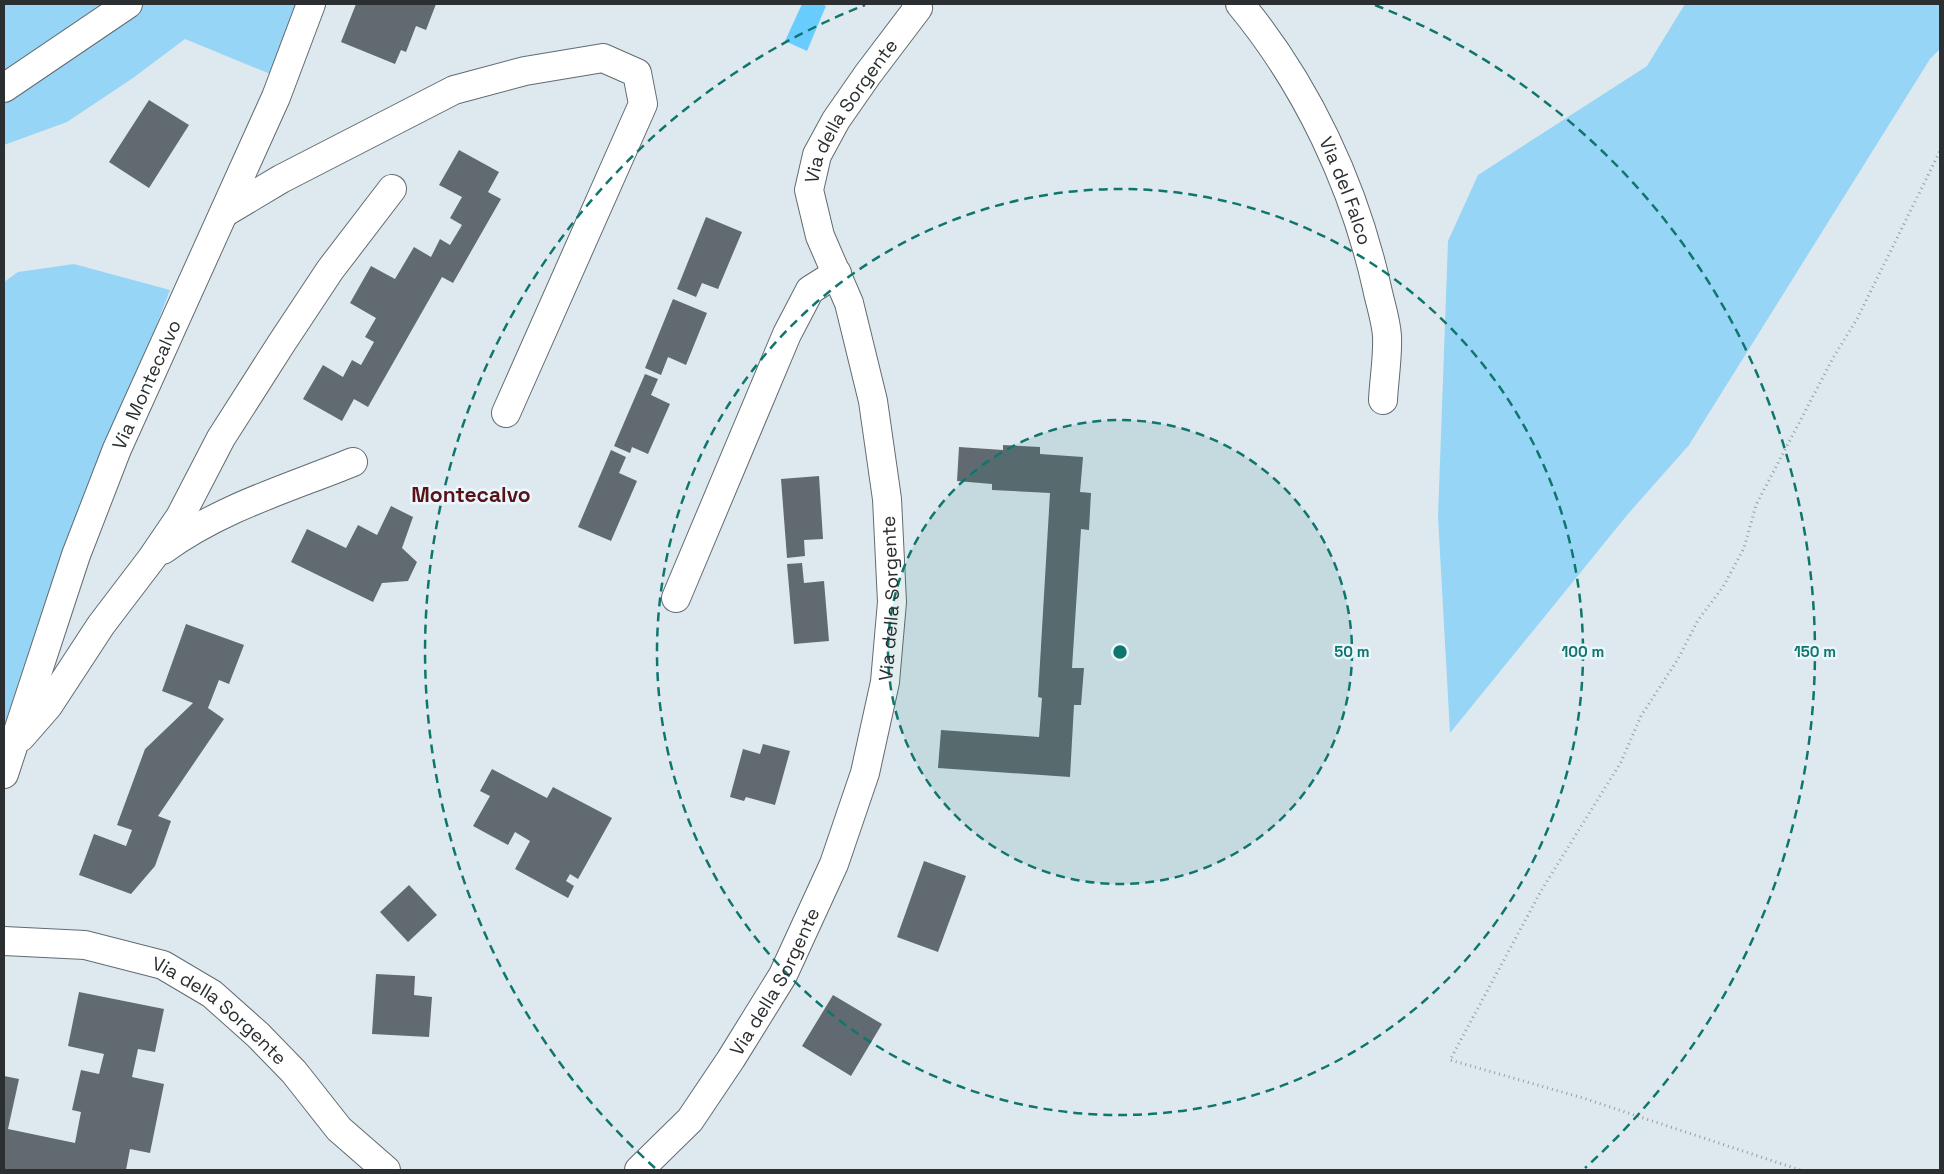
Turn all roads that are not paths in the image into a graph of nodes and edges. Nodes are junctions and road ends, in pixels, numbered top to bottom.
1 (128, 4) edge
2 (311, 4) edge
3 (1240, 4) edge
4 (919, 5) edge
5 (4, 88) edge
6 (392, 189) dead end
7 (224, 213) junction
8 (837, 273) junction
9 (1383, 400) dead end
10 (506, 413) dead end
11 (353, 462) dead end
12 (152, 558) junction
13 (676, 598) dead end
14 (14, 746) junction
15 (4, 774) edge
16 (4, 941) edge
17 (386, 1170) edge
18 (639, 1170) edge

1 - 5 street
2 - 7 street, Via Montecalvo
3 - 9 street, Via del Falco
4 - 8 street, Via della Sorgente
6 - 12 street
7 - 10 street
7 - 14 street, Via Montecalvo
8 - 13 street
8 - 18 street, Via della Sorgente
11 - 12 street
12 - 14 street
14 - 15 street, Via Montecalvo
16 - 17 street, Via della Sorgente

